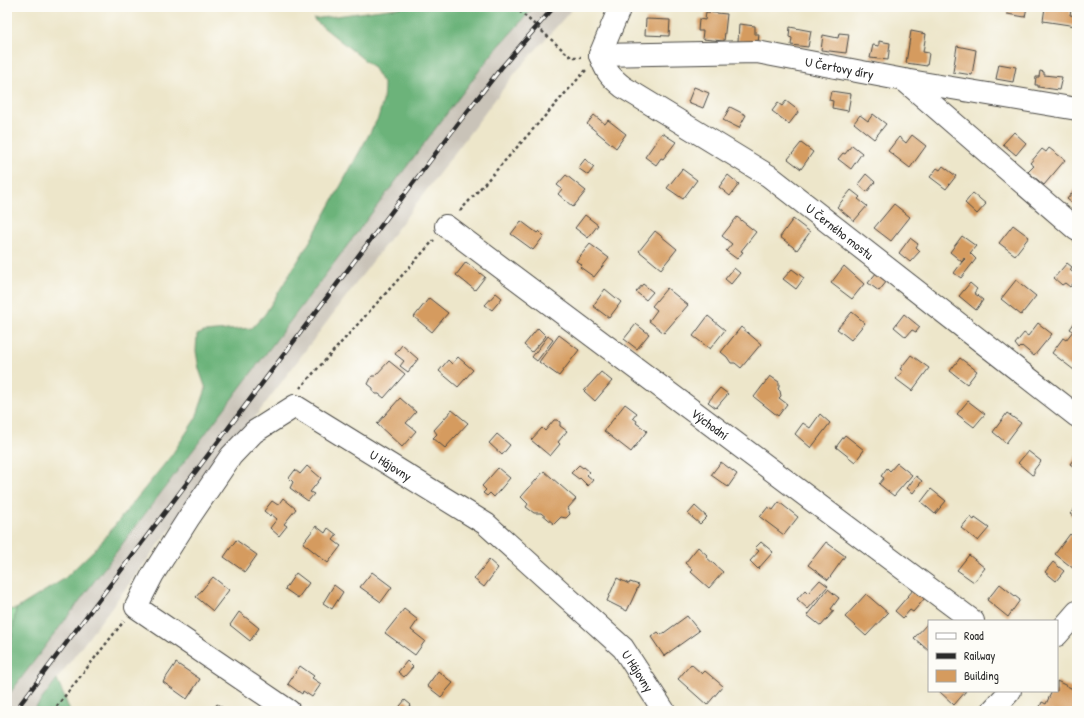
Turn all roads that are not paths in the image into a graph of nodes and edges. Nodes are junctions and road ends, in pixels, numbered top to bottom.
1 (620, 7) edge
2 (600, 55) junction
3 (904, 80) junction
4 (1077, 109) edge
5 (446, 226) dead end
6 (1077, 230) edge
7 (1077, 416) edge
8 (1077, 612) edge
9 (972, 620) edge
10 (1058, 635) edge
11 (1009, 692) edge
12 (289, 711) edge
13 (664, 711) edge
14 (992, 711) edge

1 - 2 street
2 - 3 street, U Čertovy díry
2 - 7 street, U Černého mostu
3 - 4 street, U Čertovy díry
3 - 6 street
5 - 9 street, Východní
8 - 10 street
11 - 14 street
12 - 13 street, U Hájovny

